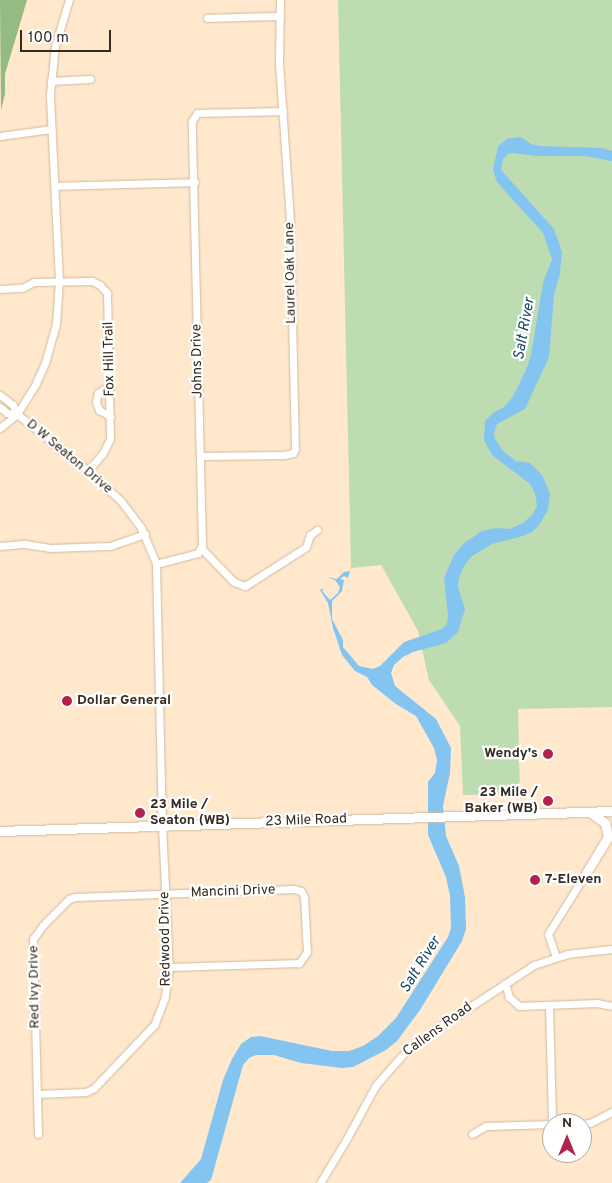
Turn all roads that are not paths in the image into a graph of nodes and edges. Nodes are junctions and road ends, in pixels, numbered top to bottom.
1 (69, 0) edge
2 (280, 0) edge
3 (280, 16) junction
4 (207, 18) dead end
5 (90, 79) dead end
6 (51, 81) junction
7 (283, 111) junction
8 (52, 129) junction
9 (0, 136) edge
10 (195, 182) junction
11 (55, 186) junction
12 (59, 281) junction
13 (0, 289) edge
14 (110, 386) junction
15 (0, 395) edge
16 (0, 407) edge
17 (17, 414) junction
18 (110, 416) junction
19 (0, 428) edge
20 (200, 456) junction
21 (88, 471) junction
22 (317, 530) dead end
23 (145, 534) junction
24 (0, 546) edge
25 (202, 549) junction
26 (156, 564) junction
27 (612, 811) edge
28 (590, 812) junction
29 (162, 826) junction
30 (0, 831) edge
31 (586, 873) joint
32 (166, 894) junction
33 (75, 897) joint
34 (612, 949) edge
35 (556, 957) junction
36 (169, 967) junction
37 (505, 983) junction
38 (548, 1005) junction
39 (612, 1006) edge
40 (37, 1094) junction
41 (612, 1112) edge
42 (552, 1113) edge
43 (592, 1122) edge
44 (542, 1124) edge
45 (38, 1134) dead end
46 (472, 1134) dead end
47 (320, 1183) edge

1 - 6 street, D W Seaton Drive
2 - 3 street, Laurel Oak Lane
3 - 4 street
3 - 7 street, Laurel Oak Lane
5 - 6 street
6 - 8 street, D W Seaton Drive
7 - 10 street, Johns Drive
7 - 20 street, Laurel Oak Lane
8 - 9 street
8 - 11 street, D W Seaton Drive
10 - 11 street
10 - 20 street, Johns Drive
11 - 12 street, D W Seaton Drive
12 - 13 street, Fox Hill Trail
12 - 14 street, Fox Hill Trail
12 - 17 street, D W Seaton Drive
14 - 18 street, Fox Hill Trail
14 - 18 street
15 - 17 street
16 - 17 street
17 - 19 street
17 - 21 street, D W Seaton Drive
18 - 21 street, Fox Hill Trail
20 - 25 street, Johns Drive
21 - 23 street, D W Seaton Drive
22 - 25 street
23 - 24 street
23 - 26 street, D W Seaton Drive
25 - 26 street
26 - 29 street, D W Seaton Drive
27 - 28 main road, 23 Mile Road
28 - 29 main road, 23 Mile Road
28 - 31 main road
29 - 30 main road, 23 Mile Road
29 - 32 street, Redwood Drive
31 - 35 street
32 - 33 street, Mancini Drive
32 - 36 street, Redwood Drive
32 - 36 street, Mancini Drive
33 - 40 street, Red Ivy Drive
34 - 35 street, Callens Road
35 - 37 street, Callens Road
36 - 40 street, Redwood Drive
37 - 38 street
37 - 47 street, Callens Road
38 - 39 street
38 - 42 street
40 - 45 street, Red Ivy Drive
41 - 43 street
44 - 46 street

